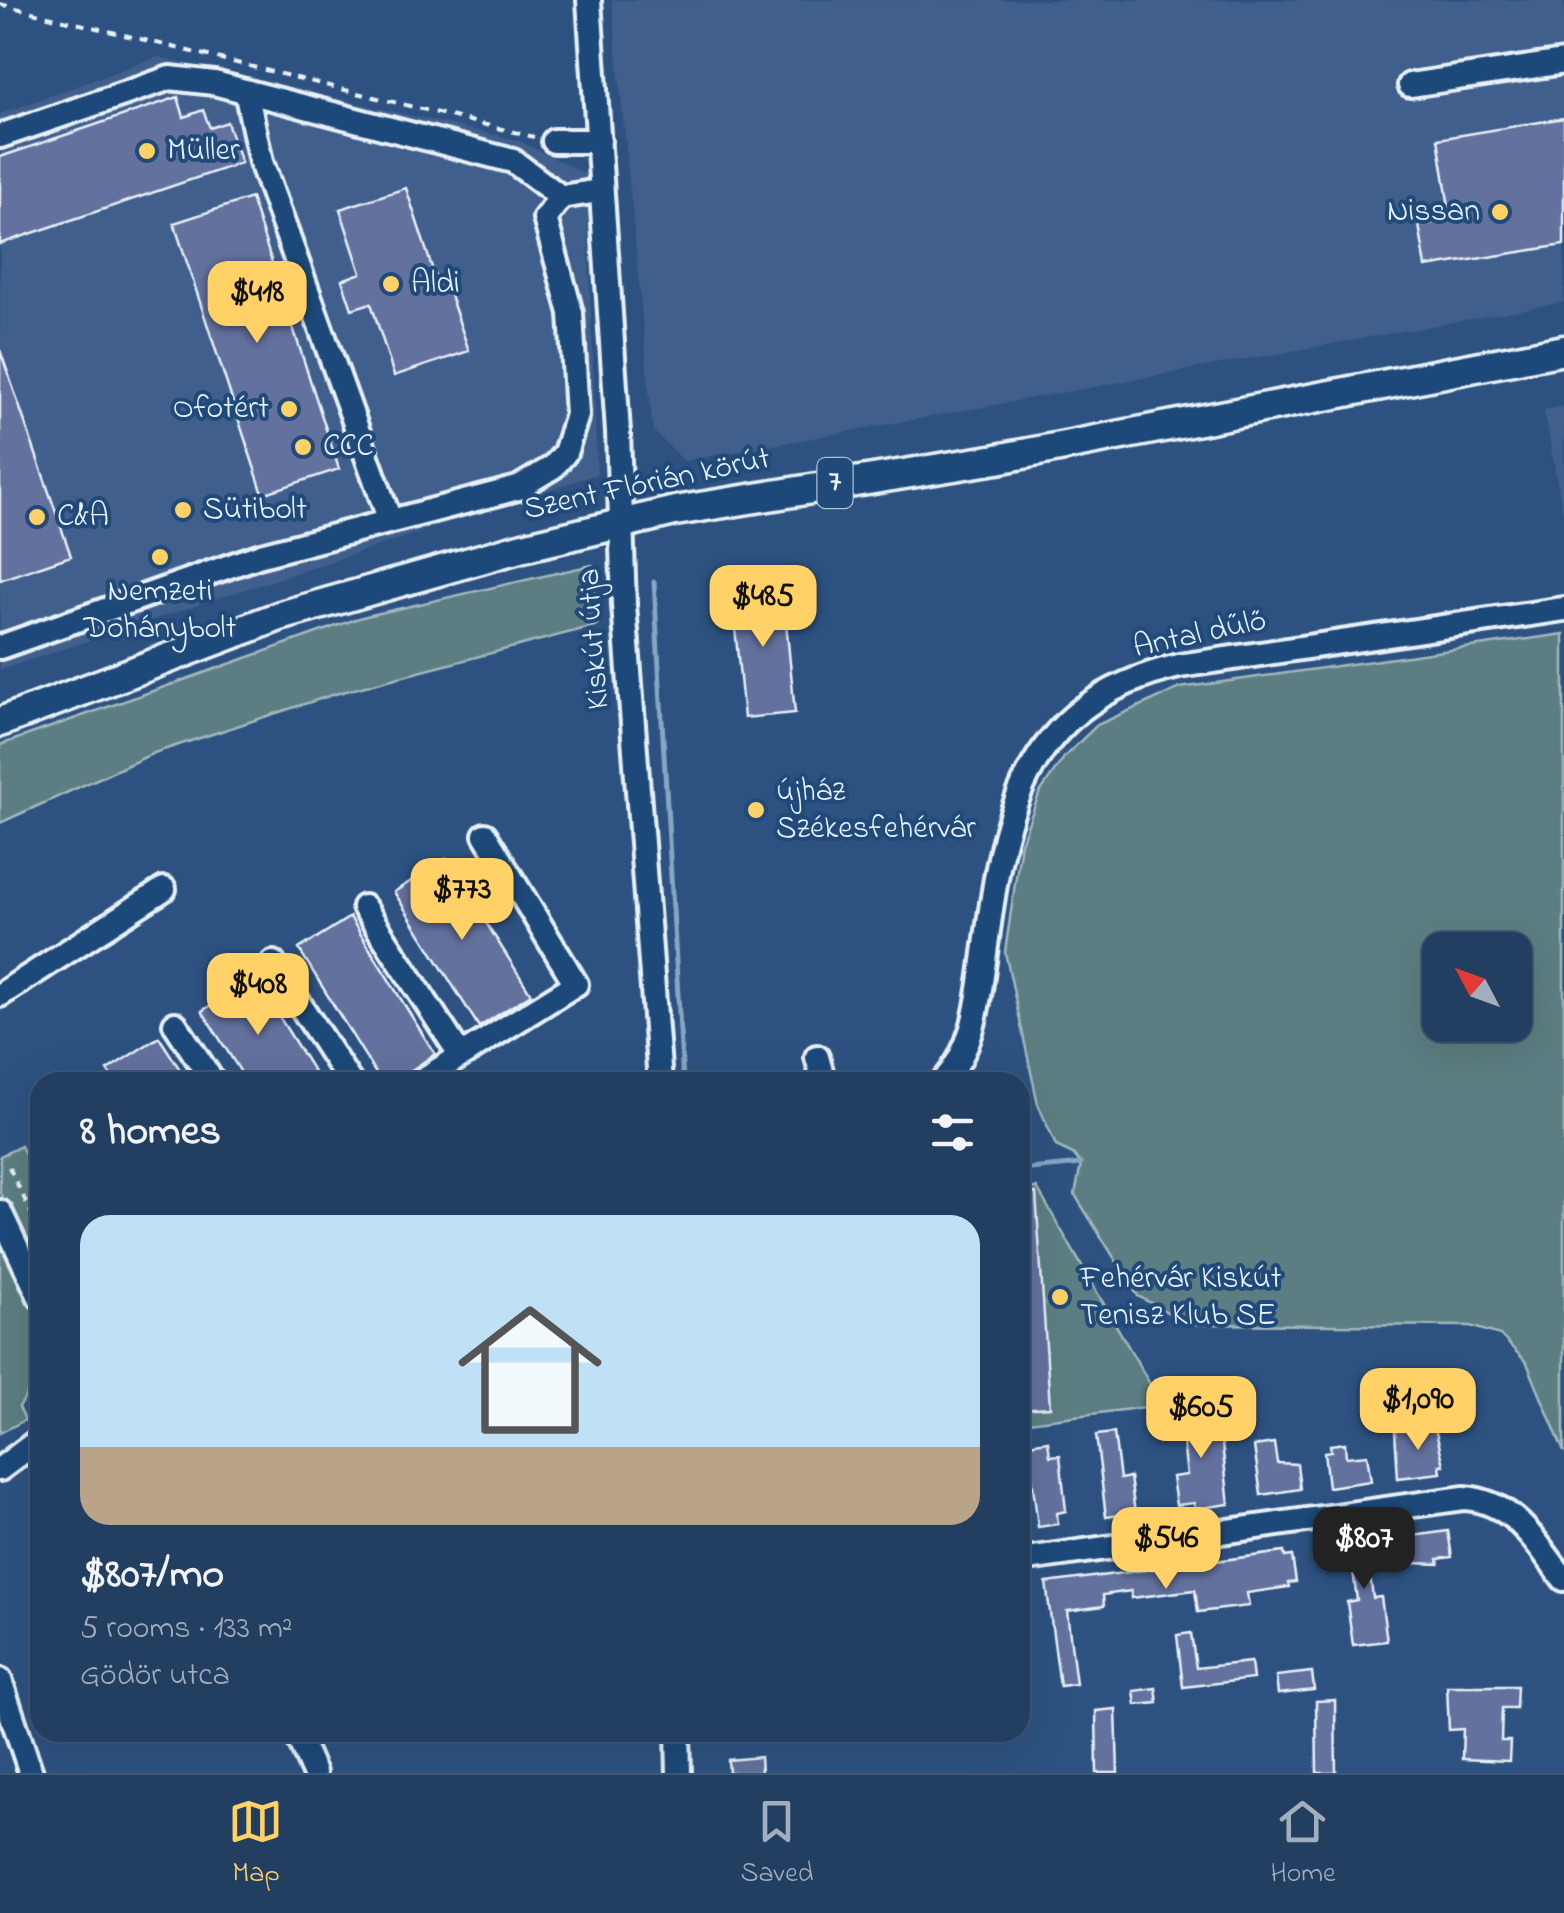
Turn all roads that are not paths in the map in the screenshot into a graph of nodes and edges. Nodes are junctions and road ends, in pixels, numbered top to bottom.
1 (589, 0) edge
2 (1564, 62) edge
3 (1410, 85) dead end
4 (246, 91) junction
5 (0, 136) edge
6 (554, 141) road end
7 (600, 141) junction
8 (600, 191) junction
9 (561, 197) junction
10 (1564, 350) edge
11 (389, 518) junction
12 (620, 524) junction
13 (1564, 609) edge
14 (2, 639) edge
15 (0, 722) edge
16 (485, 834) dead end
17 (164, 890) dead end
18 (364, 906) dead end
19 (273, 962) dead end
20 (0, 995) edge
21 (175, 1024) dead end
22 (461, 1056) junction
23 (817, 1056) dead end
24 (206, 1072) edge
25 (344, 1072) edge
26 (437, 1072) edge
27 (659, 1072) edge
28 (821, 1072) edge
29 (950, 1072) edge
30 (0, 1212) edge
31 (30, 1276) edge
32 (30, 1446) edge
33 (0, 1469) edge
34 (1030, 1559) edge
35 (1564, 1579) edge
36 (0, 1680) edge
37 (300, 1742) edge
38 (678, 1742) edge
39 (31, 1773) edge
40 (314, 1773) edge
41 (679, 1773) edge

1 - 7 street, Kiskút útja
2 - 3 street
4 - 5 street
4 - 9 street
4 - 11 street
6 - 7 street
7 - 8 street, Kiskút útja
8 - 9 street
8 - 12 street, Kiskút útja
9 - 11 street
10 - 12 main road, Szent Flórián körút / 7
11 - 14 street
12 - 15 main road, Szent Flórián körút / 7
12 - 27 street, Kiskút útja
13 - 29 street, Antal dűlő
16 - 22 street
17 - 20 street
18 - 22 street
19 - 25 street
21 - 24 street
22 - 26 street
23 - 28 street
30 - 31 street
32 - 33 street
34 - 35 street
36 - 39 street
37 - 40 street
38 - 41 street

